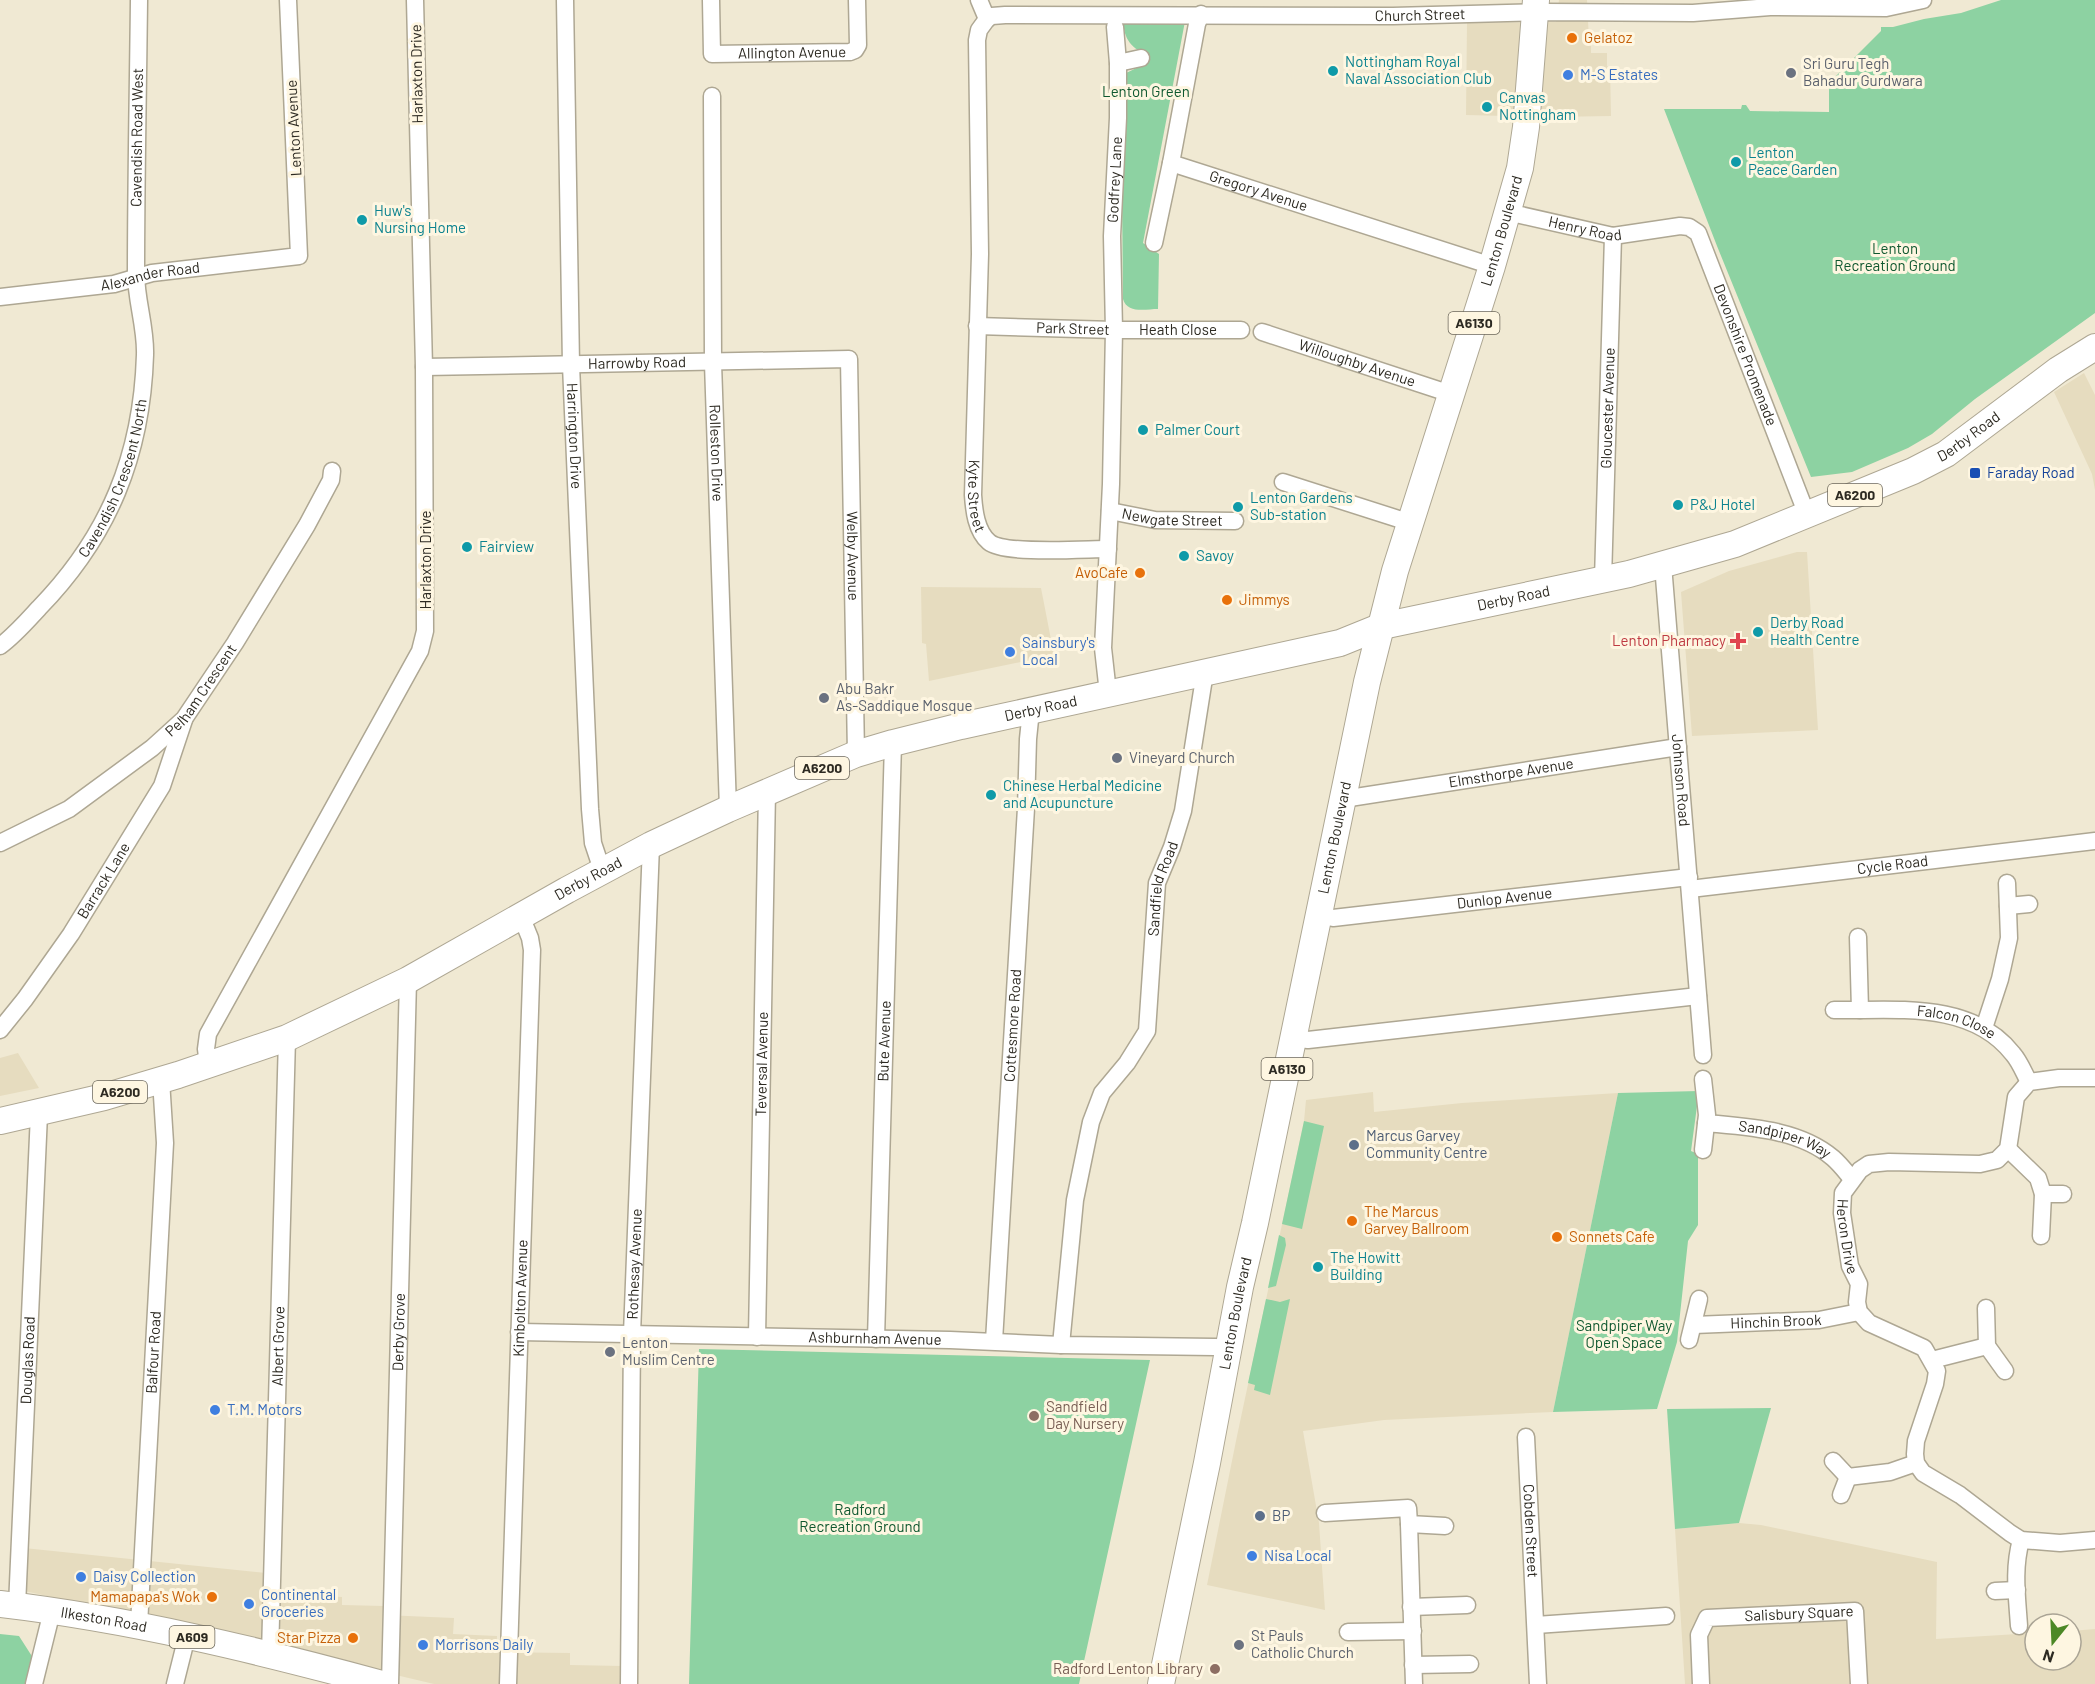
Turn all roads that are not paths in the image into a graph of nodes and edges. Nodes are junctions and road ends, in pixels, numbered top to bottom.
1 (139, 0) edge
2 (288, 0) edge
3 (415, 0) edge
4 (565, 0) edge
5 (711, 0) edge
6 (857, 0) edge
7 (979, 0) edge
8 (1923, 0) edge
9 (1535, 7) edge
10 (1201, 14) junction
11 (987, 19) junction
12 (1115, 27) dead end
13 (1141, 58) dead end
14 (1118, 63) junction
15 (712, 96) dead end
16 (1171, 163) junction
17 (1508, 213) junction
18 (1661, 229) joint
19 (1613, 236) junction
20 (1154, 243) dead end
21 (299, 256) joint
22 (1492, 266) junction
23 (136, 277) junction
24 (0, 297) edge
25 (977, 326) junction
26 (1114, 330) junction
27 (1240, 330) dead end
28 (1262, 332) dead end
29 (2095, 347) edge
30 (849, 359) joint
31 (713, 363) junction
32 (571, 365) junction
33 (424, 367) junction
34 (1451, 394) junction
35 (332, 471) dead end
36 (1282, 482) dead end
37 (1110, 511) junction
38 (1807, 515) junction
39 (1234, 521) dead end
40 (1410, 523) junction
41 (1108, 549) junction
42 (1663, 565) junction
43 (1603, 579) junction
44 (1382, 626) junction
45 (0, 646) edge
46 (1205, 672) junction
47 (1108, 693) junction
48 (1031, 710) junction
49 (184, 720) junction
50 (893, 743) junction
51 (1678, 747) junction
52 (856, 754) junction
53 (767, 791) junction
54 (1343, 799) junction
55 (728, 809) junction
56 (2095, 841) edge
57 (0, 843) edge
58 (651, 845) junction
59 (602, 870) junction
60 (1689, 883) junction
61 (2007, 883) dead end
62 (2029, 904) dead end
63 (2008, 906) junction
64 (1318, 915) junction
65 (521, 916) junction
66 (1858, 937) dead end
67 (408, 981) junction
68 (1698, 996) junction
69 (1834, 1010) dead end
70 (1860, 1010) junction
71 (1984, 1028) junction
72 (0, 1030) edge
73 (287, 1038) junction
74 (1293, 1038) junction
75 (1703, 1055) dead end
76 (208, 1065) junction
77 (2095, 1078) edge
78 (1703, 1079) dead end
79 (161, 1080) junction
80 (2029, 1082) junction
81 (39, 1114) junction
82 (0, 1121) edge
83 (1706, 1123) junction
84 (2008, 1149) junction
85 (1703, 1150) dead end
86 (1852, 1179) junction
87 (2043, 1194) junction
88 (2063, 1194) dead end
89 (2041, 1236) dead end
90 (1699, 1299) dead end
91 (1986, 1308) dead end
92 (1859, 1312) junction
93 (519, 1332) junction
94 (632, 1334) junction
95 (757, 1337) junction
96 (876, 1339) junction
97 (994, 1341) junction
98 (1061, 1345) junction
99 (1987, 1346) junction
100 (1228, 1349) junction
101 (1932, 1360) junction
102 (2005, 1371) dead end
103 (1526, 1437) dead end
104 (1833, 1461) dead end
105 (1916, 1463) junction
106 (1848, 1477) junction
107 (1841, 1495) dead end
108 (1325, 1513) dead end
109 (1409, 1524) junction
110 (1445, 1526) dead end
111 (2022, 1540) junction
112 (2095, 1540) edge
113 (2017, 1590) junction
114 (1995, 1591) dead end
115 (8, 1605) edge
116 (1467, 1605) dead end
117 (1411, 1607) junction
118 (52, 1611) junction
119 (1666, 1616) dead end
120 (139, 1625) junction
121 (1536, 1625) junction
122 (2019, 1626) dead end
123 (1413, 1631) junction
124 (1348, 1632) dead end
125 (187, 1636) junction
126 (270, 1654) junction
127 (1470, 1664) dead end
128 (1413, 1665) junction
129 (326, 1677) edge
130 (34, 1684) edge
131 (175, 1684) edge
132 (382, 1684) edge
133 (390, 1684) edge
134 (508, 1684) edge
135 (629, 1684) edge
136 (1161, 1684) edge
137 (1414, 1684) edge
138 (1538, 1684) edge
139 (1701, 1684) edge
140 (1859, 1684) edge

1 - 23 street, Cavendish Road West
2 - 21 street, Lenton Avenue
3 - 33 street, Harlaxton Drive
4 - 32 street, Harrington Drive
5 - 6 street, Allington Avenue
7 - 11 street
8 - 9 street, Church Street
9 - 10 street, Church Street
9 - 17 main road, Lenton Boulevard / A6130
10 - 11 street, Church Street
10 - 16 street
11 - 25 street
12 - 14 street, Godfrey Lane
13 - 14 street
14 - 26 street, Godfrey Lane
15 - 31 street, Rolleston Drive
16 - 20 street
16 - 22 street, Gregory Avenue
17 - 19 street, Henry Road
17 - 22 main road, Lenton Boulevard / A6130
18 - 19 street, Henry Road
18 - 38 street, Devonshire Promenade
19 - 43 street, Gloucester Avenue
21 - 23 street, Alexander Road
22 - 34 main road, Lenton Boulevard / A6130
23 - 24 street, Alexander Road
23 - 45 street, Cavendish Crescent North
25 - 26 street, Park Street
25 - 41 street, Kyte Street
26 - 27 street, Heath Close
26 - 37 street, Park Street
28 - 34 street, Willoughby Avenue
29 - 38 main road, Derby Road / A6200
30 - 31 street, Harrowby Road
30 - 52 street, Welby Avenue
31 - 32 street, Harrowby Road
31 - 55 street, Rolleston Drive
32 - 33 street, Harrowby Road
32 - 59 street, Harrington Drive
33 - 76 street, Harlaxton Drive
34 - 40 main road, Lenton Boulevard / A6130
35 - 49 street, Pelham Crescent
36 - 40 street
37 - 39 street, Newgate Street
37 - 41 street, Park Street
38 - 42 main road, Derby Road / A6200
40 - 44 main road, Lenton Boulevard / A6130
41 - 47 street, Park Street
42 - 43 main road, Derby Road / A6200
42 - 51 street, Johnson Road
43 - 44 main road, Derby Road / A6200
44 - 46 main road, Derby Road / A6200
44 - 54 main road, Lenton Boulevard / A6130
46 - 47 main road, Derby Road / A6200
46 - 98 street, Sandfield Road
47 - 48 main road, Derby Road / A6200
48 - 50 main road, Derby Road / A6200
48 - 97 street, Cottesmore Road
49 - 57 street, Pelham Crescent
49 - 72 street, Barrack Lane
50 - 52 main road, Derby Road / A6200
50 - 96 street, Bute Avenue
51 - 54 street, Elmsthorpe Avenue
51 - 60 street, Johnson Road
52 - 53 main road, Derby Road / A6200
53 - 55 main road, Derby Road / A6200
53 - 95 street, Teversal Avenue
54 - 64 main road, Lenton Boulevard / A6130
55 - 58 main road, Derby Road / A6200
56 - 60 street, Cycle Road
58 - 59 main road, Derby Road / A6200
58 - 94 street, Rothesay Avenue
59 - 65 main road, Derby Road / A6200
60 - 64 street, Dunlop Avenue
60 - 68 street, Johnson Road
61 - 63 street
62 - 63 street
63 - 71 street
64 - 74 main road, Lenton Boulevard / A6130
65 - 67 main road, Derby Road / A6200
65 - 93 street, Kimbolton Avenue
66 - 70 street
67 - 73 main road, Derby Road / A6200
67 - 133 street, Derby Grove
68 - 74 street
68 - 75 street, Johnson Road
69 - 70 street, Falcon Close
70 - 71 street, Falcon Close
71 - 80 street, Falcon Close
73 - 76 main road, Derby Road / A6200
73 - 126 street, Albert Grove
74 - 100 main road, Lenton Boulevard / A6130
76 - 79 main road, Derby Road / A6200
77 - 80 street
78 - 83 street
79 - 81 main road, Derby Road / A6200
79 - 120 street, Balfour Road
80 - 84 street
81 - 82 main road, Derby Road / A6200
81 - 115 street, Douglas Road
83 - 85 street
83 - 86 street, Sandpiper Way
84 - 86 street, Heron Drive
84 - 87 street
86 - 92 street, Heron Drive
87 - 88 street
87 - 89 street
90 - 92 street, Hinchin Brook
91 - 99 street
92 - 101 street
93 - 94 street, Ashburnham Avenue
93 - 134 street, Kimbolton Avenue
94 - 95 street, Ashburnham Avenue
94 - 135 street, Rothesay Avenue
95 - 96 street, Ashburnham Avenue
96 - 97 street, Ashburnham Avenue
97 - 98 street, Ashburnham Avenue
98 - 100 street, Ashburnham Avenue
99 - 101 street
99 - 102 street
100 - 136 main road, Lenton Boulevard / A6130
101 - 105 street
103 - 121 street, Cobden Street
104 - 106 street
105 - 106 street
105 - 111 street
106 - 107 street
108 - 109 street
109 - 110 street
109 - 117 street
111 - 112 street
111 - 113 street
113 - 114 street
113 - 122 street
115 - 118 main road, Ilkeston Road / A609
116 - 117 street
117 - 123 street
118 - 120 main road, Ilkeston Road / A609
118 - 130 street
119 - 121 street
120 - 125 main road, Ilkeston Road / A609
121 - 138 street, Cobden Street
123 - 124 street
123 - 128 street
125 - 126 main road, Ilkeston Road / A609
125 - 131 street
126 - 129 main road, Ilkeston Road / A609
127 - 128 street
128 - 137 street
129 - 132 main road, Ilkeston Road / A609
139 - 140 street, Salisbury Square

